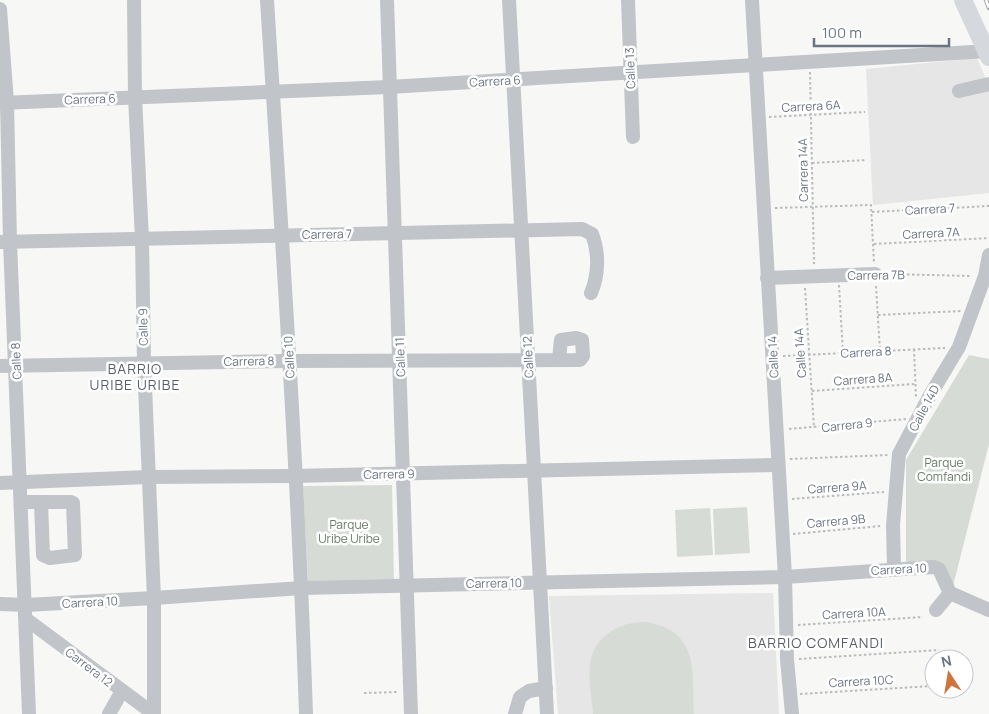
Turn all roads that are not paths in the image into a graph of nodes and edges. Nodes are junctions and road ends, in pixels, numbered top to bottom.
1 (134, 0) edge
2 (267, 0) edge
3 (387, 0) edge
4 (509, 0) edge
5 (628, 0) edge
6 (752, 0) edge
7 (963, 0) edge
8 (976, 0) edge
9 (0, 9) edge
10 (989, 29) edge
11 (988, 53) edge
12 (756, 65) junction
13 (630, 73) junction
14 (515, 80) junction
15 (989, 84) edge
16 (389, 87) junction
17 (960, 91) dead end
18 (273, 92) junction
19 (135, 97) junction
20 (4, 102) edge
21 (633, 136) dead end
22 (5, 179) edge
23 (521, 230) junction
24 (395, 233) junction
25 (283, 234) junction
26 (142, 239) junction
27 (5, 242) edge
28 (989, 255) edge
29 (874, 274) road end
30 (767, 278) junction
31 (591, 292) dead end
32 (528, 358) junction
33 (559, 359) dead end
34 (289, 360) junction
35 (400, 360) junction
36 (144, 363) junction
37 (16, 365) junction
38 (0, 366) edge
39 (778, 463) junction
40 (535, 471) junction
41 (402, 474) junction
42 (294, 476) junction
43 (148, 477) junction
44 (20, 482) junction
45 (0, 483) edge
46 (21, 502) junction
47 (41, 502) dead end
48 (894, 568) junction
49 (785, 577) junction
50 (540, 582) junction
51 (406, 585) junction
52 (302, 588) junction
53 (950, 593) junction
54 (154, 598) junction
55 (0, 604) edge
56 (936, 610) dead end
57 (989, 610) edge
58 (26, 612) junction
59 (546, 688) junction
60 (122, 691) junction
61 (29, 714) edge
62 (109, 714) edge
63 (154, 714) edge
64 (306, 714) edge
65 (411, 714) edge
66 (516, 714) edge
67 (547, 714) edge
68 (792, 714) edge

1 - 19 street, Calle 9
2 - 18 street, Calle 10
3 - 16 street, Calle 11
4 - 14 street, Calle 12
5 - 13 street, Calle 13
6 - 12 street, Calle 14
7 - 11 main road
8 - 10 main road
9 - 20 street, Calle 8
11 - 12 street, Carrera 6
12 - 13 street, Carrera 6
12 - 30 street, Calle 14
13 - 14 street, Carrera 6
13 - 21 street, Calle 13
14 - 16 street, Carrera 6
14 - 23 street, Calle 12
15 - 17 street
16 - 18 street, Carrera 6
16 - 24 street, Calle 11
18 - 19 street, Carrera 6
18 - 25 street, Calle 10
19 - 20 street, Carrera 6
19 - 26 street, Calle 9
20 - 22 street, Calle 8
22 - 27 street, Calle 8
23 - 24 street, Carrera 7
23 - 31 street, Carrera 7
23 - 32 street, Calle 12
24 - 25 street, Carrera 7
24 - 35 street, Calle 11
25 - 26 street, Carrera 7
25 - 34 street, Calle 10
26 - 27 street, Carrera 7
26 - 36 street, Calle 9
27 - 37 street, Calle 8
28 - 48 street, Calle 14D
29 - 30 street, Carrera 7B
30 - 39 street, Calle 14
32 - 33 street, Carrera 8
32 - 35 street, Carrera 8
32 - 40 street, Calle 12
34 - 35 street, Carrera 8
34 - 36 street, Carrera 8
34 - 42 street, Calle 10
35 - 41 street, Calle 11
36 - 37 street, Carrera 8
36 - 43 street, Calle 9
37 - 38 street, Carrera 8
37 - 44 street, Calle 8
39 - 40 street, Carrera 9
39 - 49 street, Calle 14
40 - 41 street, Carrera 9
40 - 50 street, Calle 12
41 - 42 street, Carrera 9
41 - 51 street, Calle 11
42 - 43 street, Carrera 9
42 - 52 street, Calle 10
43 - 44 street, Carrera 9
43 - 54 street, Calle 9
44 - 45 street, Carrera 9
44 - 46 street, Calle 8
46 - 47 street
46 - 58 street, Calle 8
48 - 49 street, Carrera 10
48 - 53 street, Carrera 10
49 - 50 street, Carrera 10
49 - 68 street, Calle 14
50 - 51 street, Carrera 10
50 - 59 street, Calle 12
51 - 52 street, Carrera 10
51 - 65 street, Calle 11
52 - 54 street, Carrera 10
52 - 64 street, Calle 10
53 - 56 street
53 - 57 street
54 - 58 street, Carrera 10
54 - 63 street, Calle 9
55 - 58 street, Carrera 10
58 - 60 street, Carrera 12
58 - 61 street, Calle 8
59 - 66 street
59 - 67 street, Calle 12
60 - 62 street
60 - 63 street, Carrera 12

